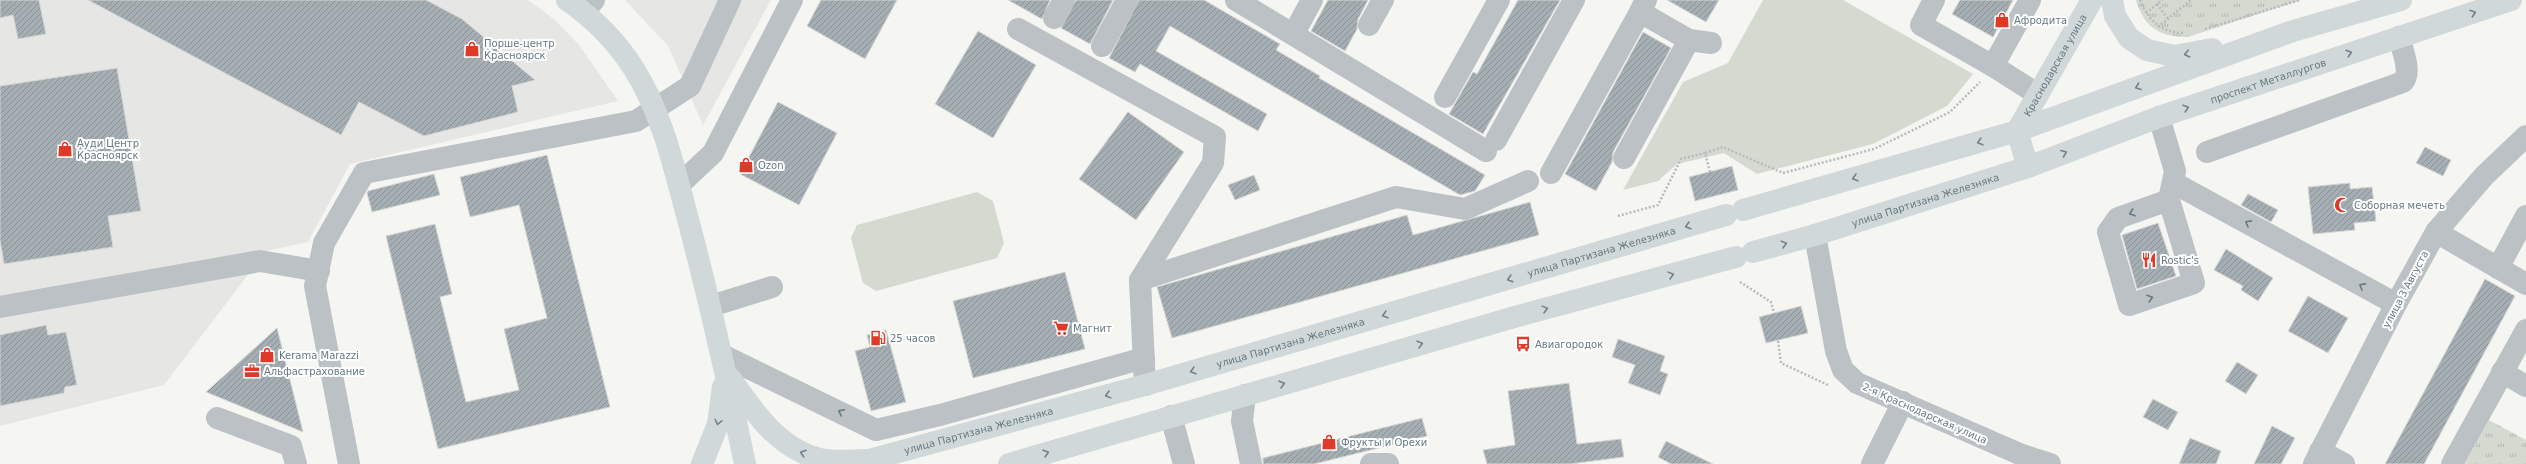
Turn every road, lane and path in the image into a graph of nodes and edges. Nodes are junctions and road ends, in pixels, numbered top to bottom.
1 (730, 0) edge
2 (792, 0) edge
3 (1127, 0) edge
4 (1236, 0) edge
5 (1312, 0) edge
6 (1383, 0) edge
7 (1499, 0) edge
8 (1574, 0) edge
9 (1934, 0) edge
10 (2030, 0) edge
11 (2092, 0) edge
12 (2112, 0) edge
13 (2140, 0) edge
14 (2162, 0) edge
15 (2191, 0) edge
16 (2300, 0) edge
17 (2401, 0) edge
18 (2511, 0) edge
19 (582, 4) edge
20 (2157, 4) junction
21 (1643, 6) edge
22 (2146, 13) junction
23 (2168, 19) junction
24 (1369, 25) dead end
25 (2158, 27) junction
26 (1018, 29) dead end
27 (2202, 30) dead end
28 (2293, 31) junction
29 (1294, 33) junction
30 (2191, 33) dead end
31 (2399, 37) junction
32 (1689, 40) junction
33 (1711, 43) dead end
34 (1102, 46) dead end
35 (1993, 66) junction
36 (2037, 94) junction
37 (1445, 97) dead end
38 (656, 110) junction
39 (2159, 117) junction
40 (2017, 131) junction
41 (2526, 136) edge
42 (2207, 152) dead end
43 (1705, 153) junction
44 (1624, 158) dead end
45 (2028, 167) junction
46 (1551, 172) dead end
47 (1710, 172) dead end
48 (1528, 181) dead end
49 (679, 185) junction
50 (2172, 192) junction
51 (1618, 216) dead end
52 (2526, 216) edge
53 (2436, 232) junction
54 (1815, 235) junction
55 (2498, 268) junction
56 (319, 271) junction
57 (1140, 280) junction
58 (1740, 282) dead end
59 (2526, 284) edge
60 (772, 287) dead end
61 (2396, 304) junction
62 (710, 306) junction
63 (0, 307) edge
64 (1774, 313) dead end
65 (2526, 330) edge
66 (1144, 358) junction
67 (724, 362) junction
68 (2502, 372) junction
69 (1145, 385) junction
70 (2526, 386) edge
71 (1244, 395) junction
72 (1903, 402) junction
73 (940, 414) junction
74 (1172, 416) junction
75 (217, 418) dead end
76 (876, 430) junction
77 (944, 440) junction
78 (2317, 457) edge
79 (2020, 459) edge
80 (867, 461) edge
81 (296, 464) edge
82 (349, 464) edge
83 (702, 464) edge
84 (745, 464) edge
85 (1009, 464) edge
86 (1184, 464) edge
87 (1251, 464) edge
88 (1370, 464) edge
89 (1388, 464) edge
90 (1872, 464) edge
91 (2050, 464) edge
92 (2344, 464) edge
93 (2452, 464) edge

1 - 38 street
2 - 49 street
3 - 34 street
4 - 29 street
5 - 29 street
6 - 24 street
7 - 37 street
8 - 29 street
9 - 35 street
10 - 35 street
11 - 36 main road, Краснодарская улица
28 -> 12 main road
13 - 22 path
14 - 20 path
15 - 23 path
16 - 27 path
17 - 28 main road
31 -> 18 main road, проспект Металлургов
19 - 38 main road
20 - 22 path
20 - 23 path
21 - 32 street
21 - 46 street
22 - 25 path
23 - 25 path
25 - 30 path
26 - 57 street
28 -> 40 main road
39 -> 31 main road, проспект Металлургов
31 - 42 street
32 - 33 street
32 - 44 street
35 - 36 street
35 - 43 path
36 - 40 main road, Краснодарская улица
38 - 49 main road
38 - 56 street
45 -> 39 main road, проспект Металлургов
39 - 50 street
40 - 45 main road
40 -> 69 main road, улица Партизана Железняка
41 - 53 street, улица 3 Августа
43 - 47 path
43 - 51 path
45 - 54 main road, улица Партизана Железняка
48 - 57 street
49 - 62 main road
50 -> 50 street
61 -> 50 street
52 - 55 street
53 - 55 street
53 - 61 street, улица 3 Августа
71 -> 54 main road, улица Партизана Железняка
54 - 72 street, 2-я Краснодарская улица
55 - 59 street
56 - 63 street
56 - 82 street
57 - 66 street
58 - 64 path
60 - 62 street
61 - 78 street, улица 3 Августа
62 - 67 main road
65 - 68 street
66 - 69 street
66 - 73 street
76 -> 67 street
80 -> 67 main road, улица Партизана Железняка
67 -> 83 main road
67 - 84 main road
68 - 70 street
68 - 93 street
69 -> 77 main road, улица Партизана Железняка
71 - 74 main road, улица Партизана Железняка
71 - 87 street
72 - 79 street, 2-я Краснодарская улица
72 - 90 street
73 - 76 street
73 - 77 street
85 -> 74 main road, улица Партизана Железняка
74 - 86 street
75 - 81 street
76 - 80 street
77 - 80 main road, улица Партизана Железняка
78 - 92 street
79 - 91 street, 2-я Краснодарская улица
88 - 89 street

